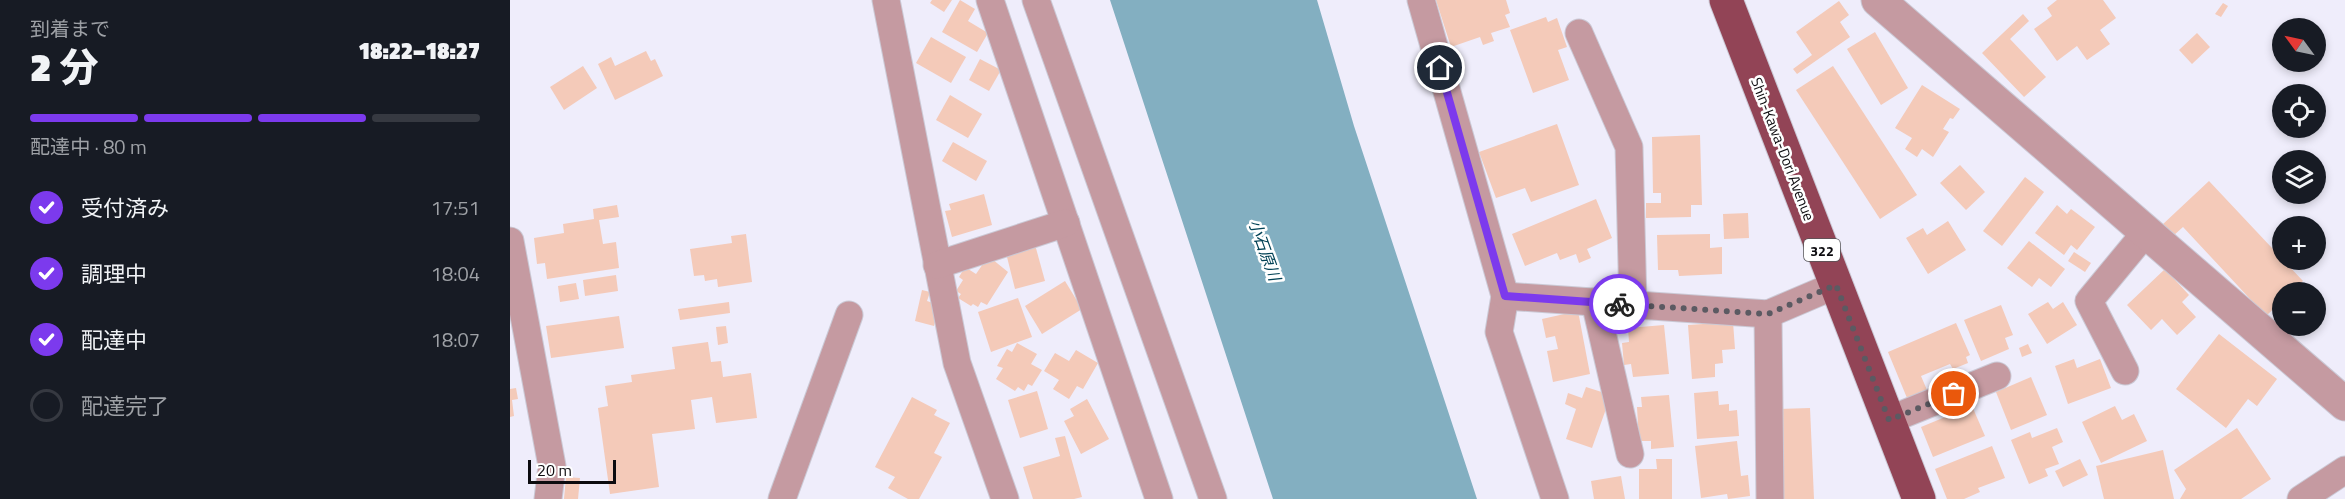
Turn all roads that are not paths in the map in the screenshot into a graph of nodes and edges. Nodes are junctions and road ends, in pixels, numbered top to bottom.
1 (886, 0) edge
2 (990, 0) edge
3 (1036, 0) edge
4 (1421, 0) edge
5 (1726, 0) edge
6 (1878, 0) edge
7 (1579, 33) dead end
8 (1066, 223) junction
9 (2146, 232) junction
10 (510, 241) edge
11 (937, 265) junction
12 (1836, 285) junction
13 (1505, 296) junction
14 (1595, 302) junction
15 (1633, 305) junction
16 (1768, 314) junction
17 (849, 315) dead end
18 (2125, 370) dead end
19 (1997, 376) dead end
20 (2345, 404) edge
21 (1889, 420) junction
22 (1630, 454) dead end
23 (2345, 470) edge
24 (548, 499) edge
25 (782, 499) edge
26 (1005, 499) edge
27 (1159, 499) edge
28 (1212, 499) edge
29 (1555, 499) edge
30 (1770, 499) edge
31 (1919, 499) edge
32 (2301, 499) edge

1 - 11 street
2 - 8 street
3 - 28 street
4 - 13 street
5 - 12 highway, Shin-Kawa-Dori Avenue / 322
6 - 9 street
7 - 15 street
8 - 11 street
8 - 27 street
9 - 18 street
9 - 20 street
10 - 24 street
11 - 26 street
12 - 16 street
12 - 21 highway, Shin-Kawa-Dori Avenue / 322
13 - 14 street
13 - 29 street
14 - 15 street
14 - 22 street
15 - 16 street
16 - 30 street
17 - 25 street
19 - 21 street
21 - 31 highway, Shin-Kawa-Dori Avenue / 322
23 - 32 street

